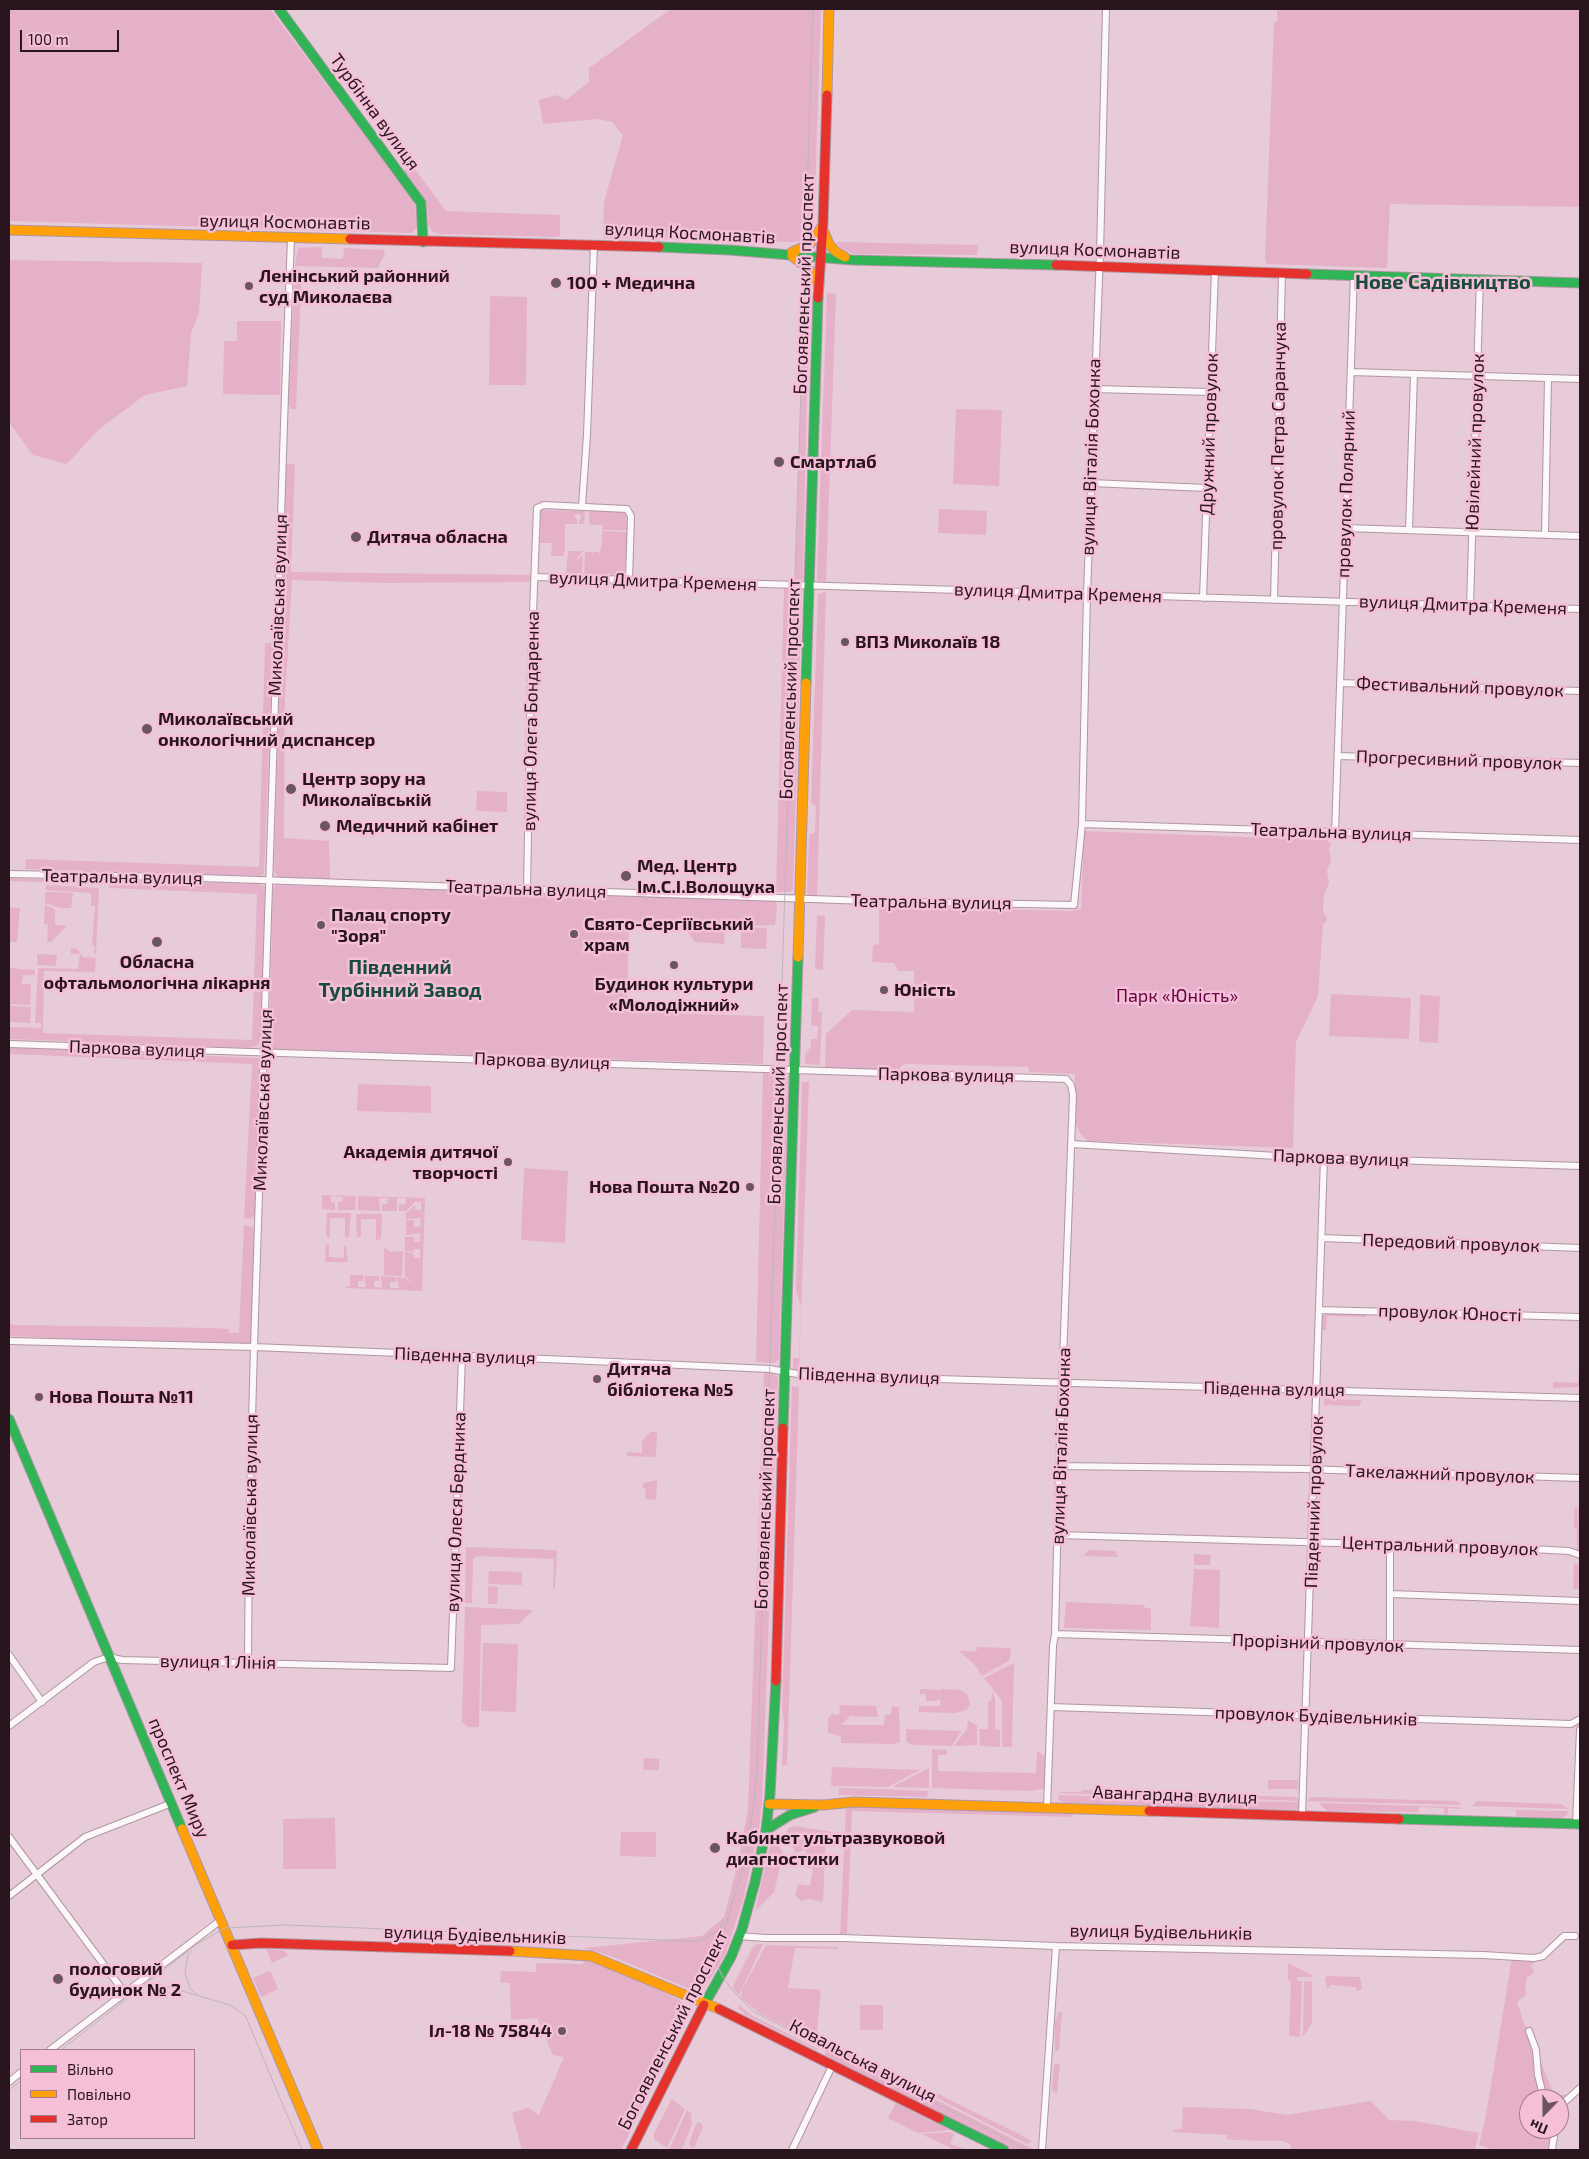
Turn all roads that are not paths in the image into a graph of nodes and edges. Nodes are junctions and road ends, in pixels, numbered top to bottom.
1 (279, 9) edge
2 (829, 9) edge
3 (1106, 9) edge
4 (823, 224) junction
5 (9, 230) edge
6 (291, 239) junction
7 (423, 242) junction
8 (594, 245) junction
9 (787, 254) junction
10 (820, 257) junction
11 (852, 260) junction
12 (1098, 266) junction
13 (1215, 271) junction
14 (1282, 273) junction
15 (1354, 274) junction
16 (1480, 278) junction
17 (1580, 283) edge
18 (819, 284) junction
19 (1351, 372) junction
20 (1414, 374) junction
21 (1477, 376) junction
22 (1548, 378) junction
23 (1580, 379) edge
24 (1094, 389) junction
25 (1210, 392) junction
26 (1090, 483) junction
27 (1207, 488) junction
28 (582, 506) junction
29 (1346, 528) junction
30 (1409, 530) junction
31 (1472, 532) junction
32 (1545, 535) junction
33 (1580, 536) edge
34 (536, 577) junction
35 (629, 581) junction
36 (810, 586) junction
37 (1087, 594) junction
38 (1203, 598) junction
39 (1274, 600) junction
40 (1343, 602) junction
41 (1470, 606) junction
42 (1580, 609) edge
43 (1340, 683) junction
44 (1580, 691) edge
45 (1338, 756) junction
46 (1580, 764) edge
47 (1082, 824) junction
48 (1335, 833) junction
49 (1580, 840) edge
50 (9, 874) edge
51 (269, 881) junction
52 (527, 890) junction
53 (800, 898) junction
54 (1074, 905) joint
55 (9, 1044) edge
56 (264, 1053) junction
57 (795, 1071) junction
58 (1072, 1085) joint
59 (1071, 1144) junction
60 (1324, 1158) junction
61 (1580, 1166) edge
62 (1322, 1238) junction
63 (1580, 1248) edge
64 (1319, 1310) junction
65 (1580, 1318) edge
66 (9, 1341) edge
67 (254, 1347) junction
68 (462, 1356) junction
69 (786, 1372) junction
70 (1062, 1384) junction
71 (1317, 1390) junction
72 (1580, 1398) edge
73 (9, 1419) edge
74 (1059, 1466) junction
75 (1315, 1470) junction
76 (1580, 1478) edge
77 (1058, 1535) junction
78 (1312, 1542) junction
79 (1390, 1545) junction
80 (1580, 1555) edge
81 (1391, 1594) junction
82 (1580, 1601) edge
83 (1056, 1634) junction
84 (1309, 1643) junction
85 (1390, 1646) junction
86 (1580, 1650) edge
87 (9, 1655) edge
88 (109, 1657) junction
89 (248, 1662) junction
90 (451, 1668) joint
91 (42, 1702) junction
92 (1051, 1707) junction
93 (1306, 1716) junction
94 (1580, 1719) edge
95 (9, 1726) edge
96 (1580, 1730) edge
97 (172, 1802) junction
98 (769, 1804) junction
99 (823, 1805) junction
100 (1047, 1807) junction
101 (1302, 1815) junction
102 (1578, 1824) edge
103 (766, 1830) junction
104 (9, 1837) edge
105 (37, 1875) junction
106 (9, 1896) edge
107 (221, 1920) junction
108 (739, 1936) junction
109 (1574, 1936) dead end
110 (232, 1945) junction
111 (1056, 1946) junction
112 (124, 1992) junction
113 (706, 2004) junction
114 (1529, 2031) dead end
115 (51, 2049) edge
116 (833, 2064) junction
117 (20, 2073) edge
118 (9, 2082) edge
119 (1580, 2088) edge
120 (1542, 2089) edge
121 (1569, 2098) edge
122 (318, 2150) edge
123 (631, 2150) edge
124 (792, 2150) edge
125 (1004, 2150) edge
126 (1042, 2150) edge

1 - 7 main road, Турбінна вулиця
2 - 4 main road, Богоявленський проспект
3 - 12 street, вулиця Віталія Бохонка
4 - 9 main road
4 - 10 main road, Богоявленський проспект
4 - 11 main road
5 - 6 main road, вулиця Космонавтів
6 - 7 main road, вулиця Космонавтів
6 - 51 street, Миколаївська вулиця
7 - 8 main road, вулиця Космонавтів
8 - 9 main road, вулиця Космонавтів
8 - 28 street
9 - 10 main road, вулиця Космонавтів
9 - 18 main road
10 - 11 main road, вулиця Космонавтів
10 - 18 main road, Богоявленський проспект
11 - 12 main road, вулиця Космонавтів
12 - 13 main road, вулиця Космонавтів
12 - 24 street, вулиця Віталія Бохонка
13 - 14 main road, вулиця Космонавтів
13 - 25 street, Дружний провулок
14 - 15 main road, вулиця Космонавтів
14 - 39 street, провулок Петра Саранчука
15 - 16 main road, вулиця Космонавтів
15 - 19 street, провулок Полярний
16 - 17 main road, вулиця Космонавтів
16 - 21 street, Ювілейний провулок
18 - 36 main road, Богоявленський проспект
19 - 20 street
19 - 29 street, провулок Полярний
20 - 21 street
20 - 30 street
21 - 22 street
21 - 31 street, Ювілейний провулок
22 - 23 street
22 - 32 street
24 - 25 street
24 - 26 street, вулиця Віталія Бохонка
25 - 27 street, Дружний провулок
26 - 27 street
26 - 37 street, вулиця Віталія Бохонка
27 - 38 street, Дружний провулок
28 - 34 street, вулиця Олега Бондаренка
28 - 35 street, вулиця Олега Бондаренка
29 - 30 street
29 - 40 street, провулок Полярний
30 - 31 street
31 - 32 street
31 - 41 street, Ювілейний провулок
32 - 33 street
34 - 35 street, вулиця Дмитра Кременя
34 - 52 street, вулиця Олега Бондаренка
35 - 36 street, вулиця Дмитра Кременя
36 - 37 street, вулиця Дмитра Кременя
36 - 53 main road, Богоявленський проспект
37 - 38 street, вулиця Дмитра Кременя
37 - 47 street, вулиця Віталія Бохонка
38 - 39 street, вулиця Дмитра Кременя
39 - 40 street, вулиця Дмитра Кременя
40 - 41 street, вулиця Дмитра Кременя
40 - 43 street, провулок Полярний
41 - 42 street, вулиця Дмитра Кременя
43 - 44 street, Фестивальний провулок
43 - 45 street, провулок Полярний
45 - 46 street, Прогресивний провулок
45 - 48 street, провулок Полярний
47 - 48 street, Театральна вулиця
47 - 54 street, вулиця Віталія Бохонка
48 - 49 street, Театральна вулиця
50 - 51 street, Театральна вулиця
51 - 52 street, Театральна вулиця
51 - 56 street, Миколаївська вулиця
52 - 53 street, Театральна вулиця
53 - 54 street, Театральна вулиця
53 - 57 main road, Богоявленський проспект
55 - 56 street, Паркова вулиця
56 - 57 street, Паркова вулиця
56 - 67 street, Миколаївська вулиця
57 - 58 street, Паркова вулиця
57 - 69 main road, Богоявленський проспект
58 - 59 street, вулиця Віталія Бохонка
59 - 60 street, Паркова вулиця
59 - 70 street, вулиця Віталія Бохонка
60 - 61 street, Паркова вулиця
60 - 62 street, Південний провулок
62 - 63 street, Передовий провулок
62 - 64 street, Південний провулок
64 - 65 street, провулок Юності
64 - 71 street, Південний провулок
66 - 67 street, Південна вулиця
67 - 68 street, Південна вулиця
67 - 89 street, Миколаївська вулиця
68 - 69 street, Південна вулиця
68 - 90 street, вулиця Олеся Бердника
69 - 70 street, Південна вулиця
69 - 98 main road, Богоявленський проспект
70 - 71 street, Південна вулиця
70 - 74 street, вулиця Віталія Бохонка
71 - 72 street, Південна вулиця
71 - 75 street, Південний провулок
73 - 88 main road, проспект Миру
74 - 75 street, Такелажний провулок
74 - 77 street, вулиця Віталія Бохонка
75 - 76 street, Такелажний провулок
75 - 78 street, Південний провулок
77 - 78 street, Центральний провулок
77 - 83 street, вулиця Віталія Бохонка
78 - 79 street, Центральний провулок
78 - 84 street, Південний провулок
79 - 80 street, Центральний провулок
79 - 81 street
81 - 82 street
81 - 85 street
83 - 84 street, Прорізний провулок
83 - 92 street, вулиця Віталія Бохонка
84 - 85 street, Прорізний провулок
84 - 93 street, Південний провулок
85 - 86 street, Прорізний провулок
87 - 91 street
88 - 89 street, вулиця 1 Лінія
88 - 91 street
88 - 97 main road, проспект Миру
89 - 90 street, вулиця 1 Лінія
91 - 95 street
92 - 93 street, провулок Будівельників
92 - 100 street, вулиця Віталія Бохонка
93 - 94 street, провулок Будівельників
93 - 101 street, Південний провулок
96 - 102 street
97 - 105 street
97 - 107 main road, проспект Миру
98 - 99 main road, Авангардна вулиця
98 - 103 main road, Богоявленський проспект
99 - 100 main road, Авангардна вулиця
99 - 103 main road
100 - 101 main road, Авангардна вулиця
101 - 102 main road, Авангардна вулиця
103 - 108 main road, Богоявленський проспект
104 - 105 street
105 - 106 street
105 - 112 street
107 - 110 main road, проспект Миру
107 - 112 street
108 - 111 street, вулиця Будівельників
108 - 113 main road, Богоявленський проспект
109 - 111 street, вулиця Будівельників
110 - 113 main road, вулиця Будівельників
110 - 122 main road, проспект Миру
111 - 126 street
112 - 115 street
113 - 116 main road, Ковальська вулиця
113 - 123 main road, Богоявленський проспект
114 - 120 street
116 - 124 street
116 - 125 main road, Ковальська вулиця
117 - 118 street
119 - 121 street

